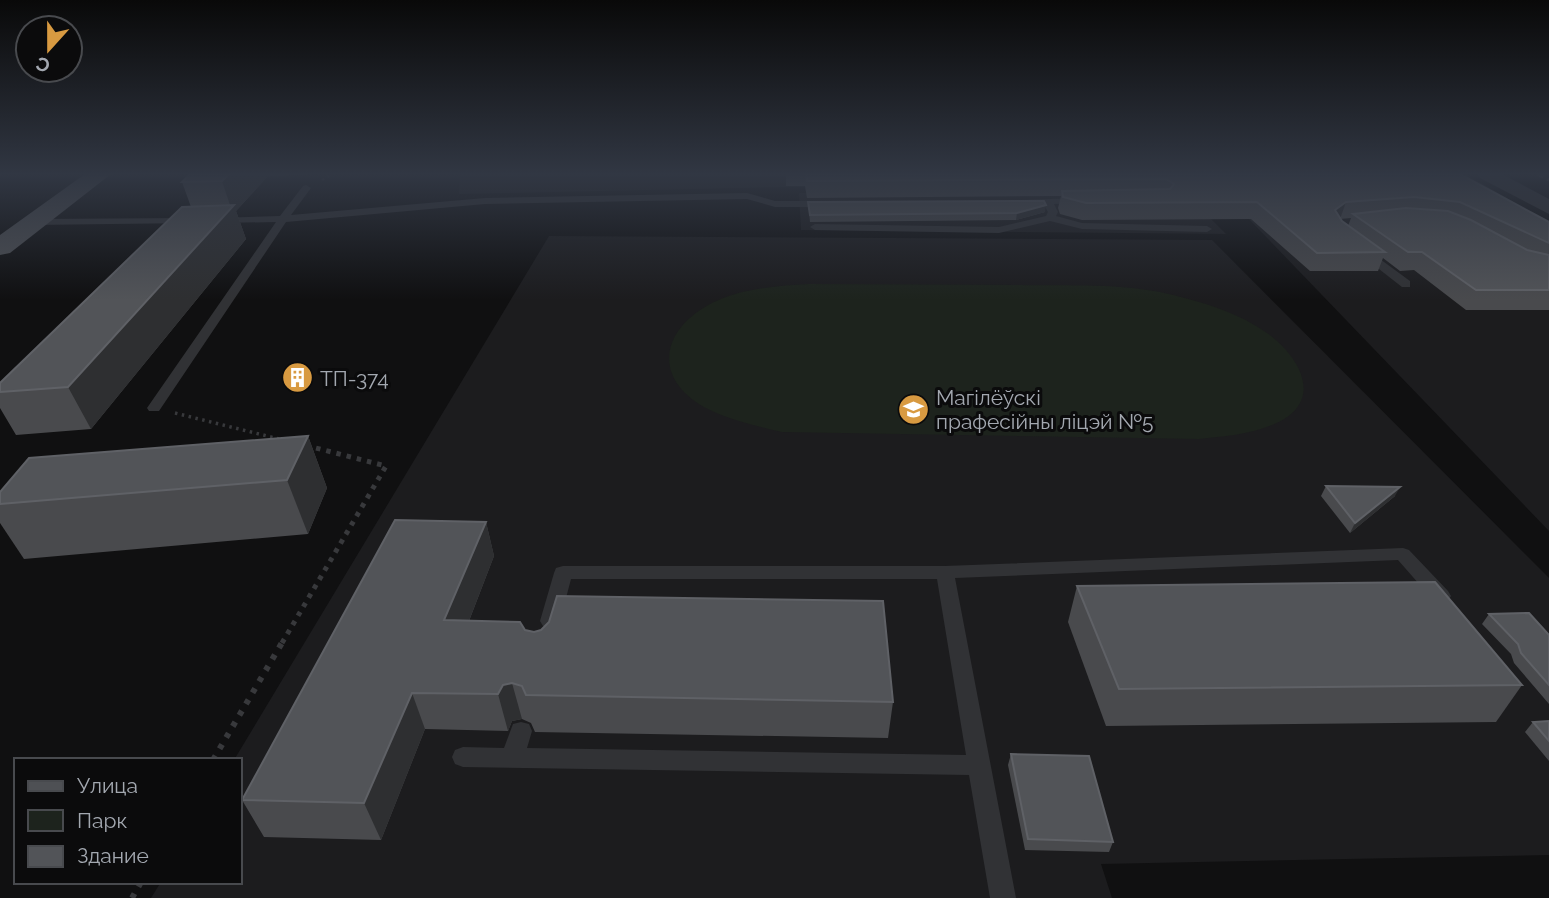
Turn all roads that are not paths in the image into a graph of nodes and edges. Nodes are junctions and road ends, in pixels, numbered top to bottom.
1 (27, 216) edge
2 (33, 216) edge
3 (285, 216) edge
4 (318, 216) edge
5 (1050, 218) joint
6 (283, 219) junction
7 (815, 227) dead end
8 (1207, 229) dead end
9 (10, 230) edge
10 (1352, 244) edge
11 (1406, 284) dead end
12 (154, 408) road end
13 (945, 572) junction
14 (1457, 613) edge
15 (544, 646) edge
16 (521, 731) dead end
17 (463, 757) dead end
18 (513, 757) junction
19 (978, 765) junction
20 (1003, 898) edge

1 - 9 main road
2 - 9 main road
3 - 6 lane
4 - 6 lane
5 - 7 lane
5 - 8 lane
6 - 9 lane
6 - 12 lane
10 - 11 lane
13 - 14 lane
13 - 15 lane
13 - 19 lane
16 - 18 lane
17 - 18 lane
18 - 19 lane
19 - 20 lane

